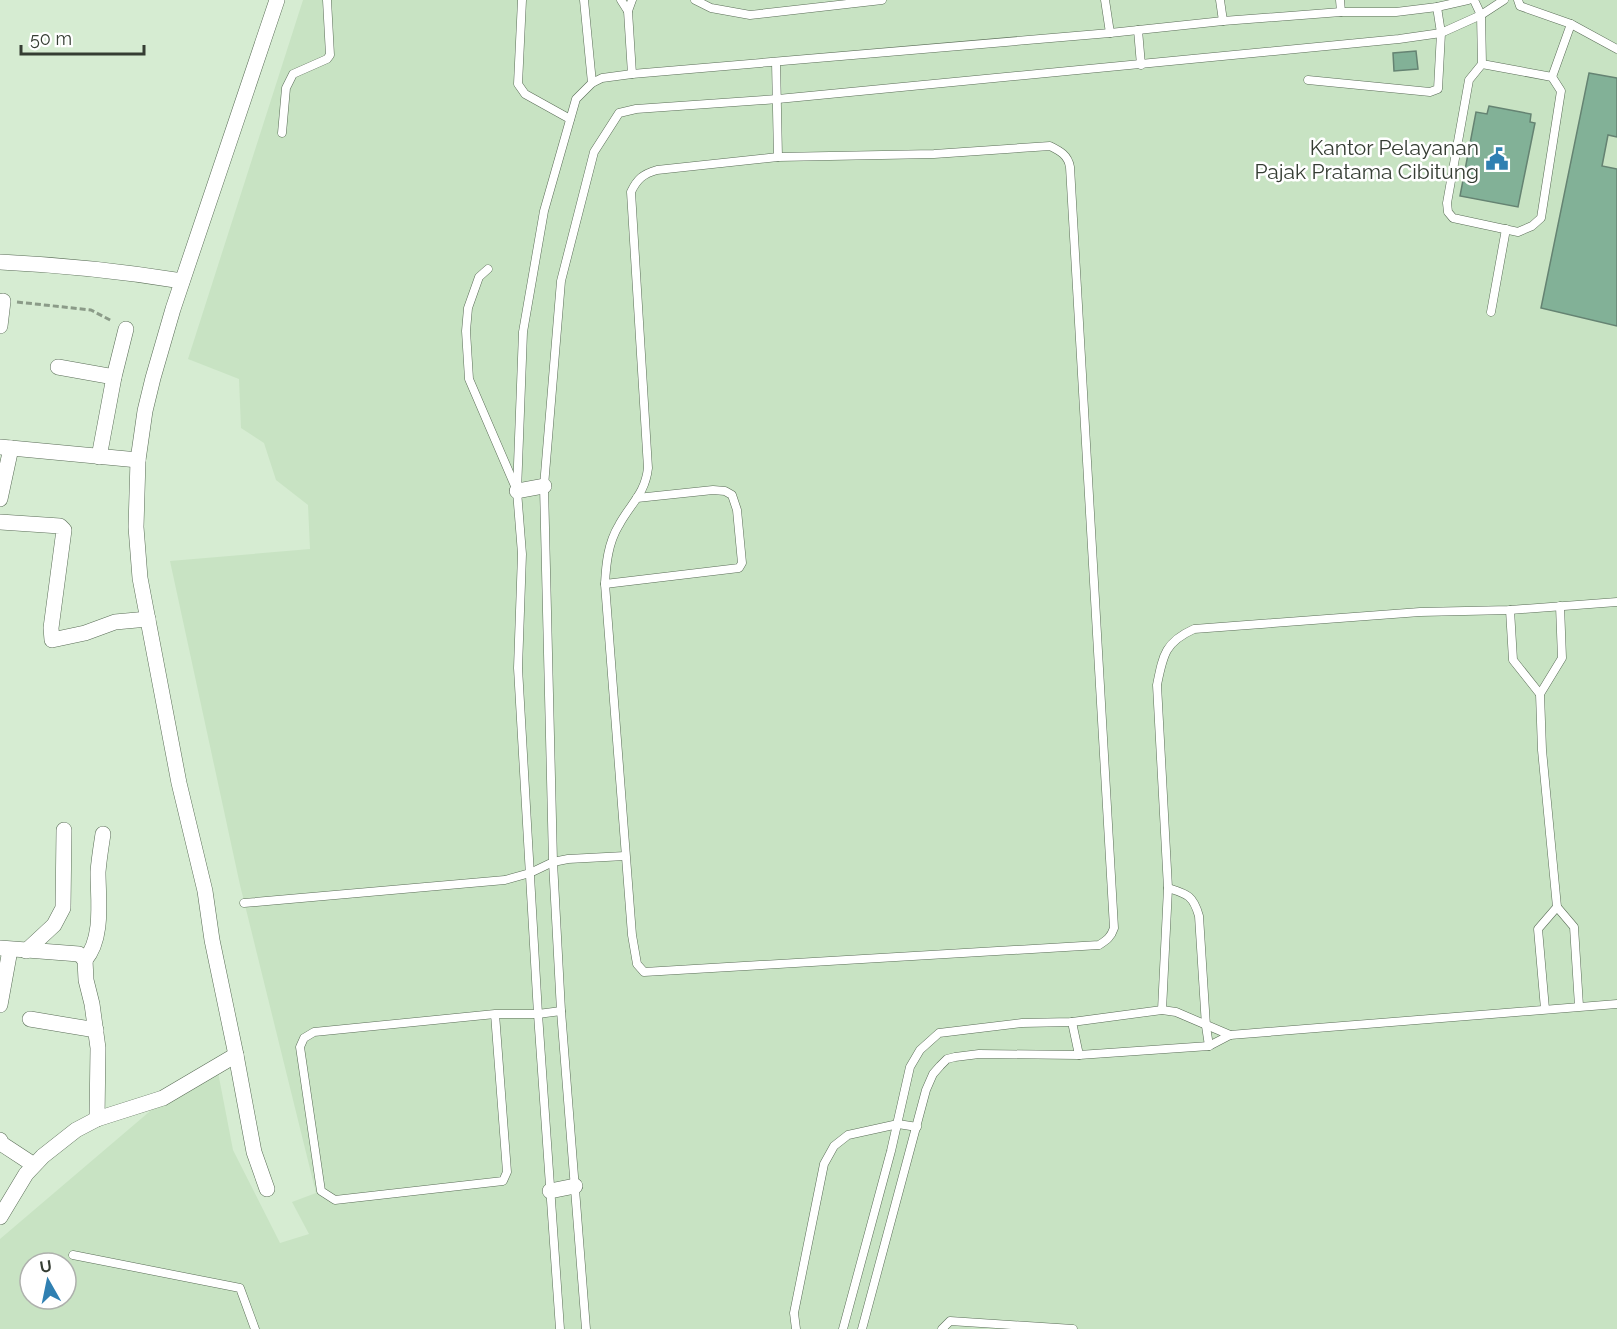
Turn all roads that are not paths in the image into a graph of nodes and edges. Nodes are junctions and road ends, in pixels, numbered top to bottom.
1 (277, 0) edge
2 (327, 0) edge
3 (522, 0) edge
4 (584, 0) edge
5 (621, 0) edge
6 (632, 0) edge
7 (695, 0) edge
8 (882, 0) edge
9 (1105, 0) edge
10 (1220, 0) edge
11 (1340, 0) edge
12 (1468, 0) edge
13 (1474, 0) edge
14 (1504, 0) edge
15 (1518, 0) edge
16 (840, 2) edge
17 (1437, 7) junction
18 (628, 12) junction
19 (1341, 12) junction
20 (1480, 15) junction
21 (1223, 21) junction
22 (1571, 24) junction
23 (1138, 30) junction
24 (1110, 33) junction
25 (1441, 33) junction
26 (1617, 49) edge
27 (776, 62) junction
28 (1482, 64) junction
29 (1142, 65) junction
30 (632, 75) junction
31 (1552, 77) junction
32 (1308, 80) dead end
33 (592, 82) junction
34 (778, 99) junction
35 (570, 119) junction
36 (282, 133) dead end
37 (778, 158) junction
38 (1506, 229) junction
39 (0, 262) edge
40 (488, 269) dead end
41 (182, 281) junction
42 (3, 301) road end
43 (1491, 312) dead end
44 (0, 326) edge
45 (126, 329) road end
46 (58, 367) dead end
47 (114, 377) junction
48 (5, 447) edge
49 (99, 457) junction
50 (138, 460) junction
51 (544, 486) junction
52 (517, 491) junction
53 (637, 498) junction
54 (0, 499) edge
55 (0, 522) edge
56 (604, 584) junction
57 (1617, 602) edge
58 (1560, 606) junction
59 (1510, 610) junction
60 (148, 619) junction
61 (1540, 694) junction
62 (64, 830) dead end
63 (103, 834) dead end
64 (625, 856) junction
65 (553, 862) junction
66 (530, 873) junction
67 (1168, 888) junction
68 (244, 903) dead end
69 (1557, 907) junction
70 (5, 949) edge
71 (26, 951) junction
72 (85, 960) junction
73 (1617, 1004) edge
74 (0, 1005) edge
75 (1579, 1006) junction
76 (1545, 1009) junction
77 (1162, 1010) junction
78 (561, 1011) junction
79 (495, 1014) junction
80 (538, 1014) junction
81 (30, 1019) dead end
82 (1072, 1022) junction
83 (1206, 1026) junction
84 (96, 1030) junction
85 (1230, 1035) junction
86 (1209, 1046) junction
87 (236, 1055) junction
88 (1079, 1055) junction
89 (97, 1119) junction
90 (898, 1124) junction
91 (917, 1127) junction
92 (0, 1140) edge
93 (34, 1165) junction
94 (575, 1186) junction
95 (267, 1189) dead end
96 (550, 1191) junction
97 (0, 1217) edge
98 (78, 1256) edge
99 (255, 1329) edge
100 (560, 1329) edge
101 (586, 1329) edge
102 (796, 1329) edge
103 (843, 1329) edge
104 (862, 1329) edge
105 (942, 1329) edge
106 (1073, 1329) edge

1 - 41 street
2 - 36 lane
3 - 35 lane
4 - 33 lane
5 - 18 lane
6 - 18 lane
7 - 16 lane
8 - 16 lane
9 - 24 lane
10 - 21 lane
11 - 19 lane
12 - 17 lane
13 - 20 lane
14 - 20 lane
15 - 22 lane
17 - 19 lane
17 - 25 lane
18 - 30 lane
19 - 21 lane
20 - 25 lane
20 - 28 lane
21 - 23 lane
22 - 26 lane
22 - 31 lane
23 - 24 lane
23 - 29 lane
24 - 27 lane
25 - 29 lane
25 - 32 lane
27 - 30 lane
27 - 34 lane
28 - 31 lane
28 - 38 lane
29 - 34 lane
30 - 33 lane
31 - 38 lane
33 - 35 lane
34 - 37 lane
34 - 51 lane
35 - 52 lane
37 - 53 lane
37 - 64 lane
38 - 43 lane
39 - 41 street
40 - 52 lane
41 - 50 street
42 - 44 street
45 - 47 street
46 - 47 street
47 - 49 street
48 - 49 street
48 - 54 street
49 - 50 street
50 - 60 street
51 - 52 street
51 - 65 lane
52 - 66 lane
53 - 56 lane
53 - 56 lane
55 - 60 street
56 - 64 lane
57 - 58 lane
58 - 59 lane
58 - 61 lane
59 - 61 lane
59 - 67 lane
60 - 87 street
61 - 69 lane
62 - 71 street
63 - 72 street
64 - 65 lane
65 - 66 lane
65 - 78 lane
66 - 68 lane
66 - 80 lane
67 - 77 lane
67 - 83 lane
69 - 75 lane
69 - 76 lane
70 - 71 street
70 - 74 street
71 - 72 street
72 - 84 street
73 - 75 lane
75 - 76 lane
76 - 85 lane
77 - 82 lane
77 - 83 lane
78 - 80 lane
78 - 94 lane
79 - 79 lane
79 - 80 lane
80 - 96 lane
81 - 84 street
82 - 88 lane
82 - 90 lane
83 - 85 lane
83 - 86 lane
84 - 89 street
85 - 86 lane
86 - 88 lane
87 - 89 street
87 - 95 street
88 - 91 lane
89 - 93 street
90 - 91 lane
90 - 102 lane
90 - 103 lane
91 - 104 lane
92 - 93 street
93 - 97 street
94 - 96 street
94 - 101 lane
96 - 100 lane
98 - 99 lane
105 - 106 lane

